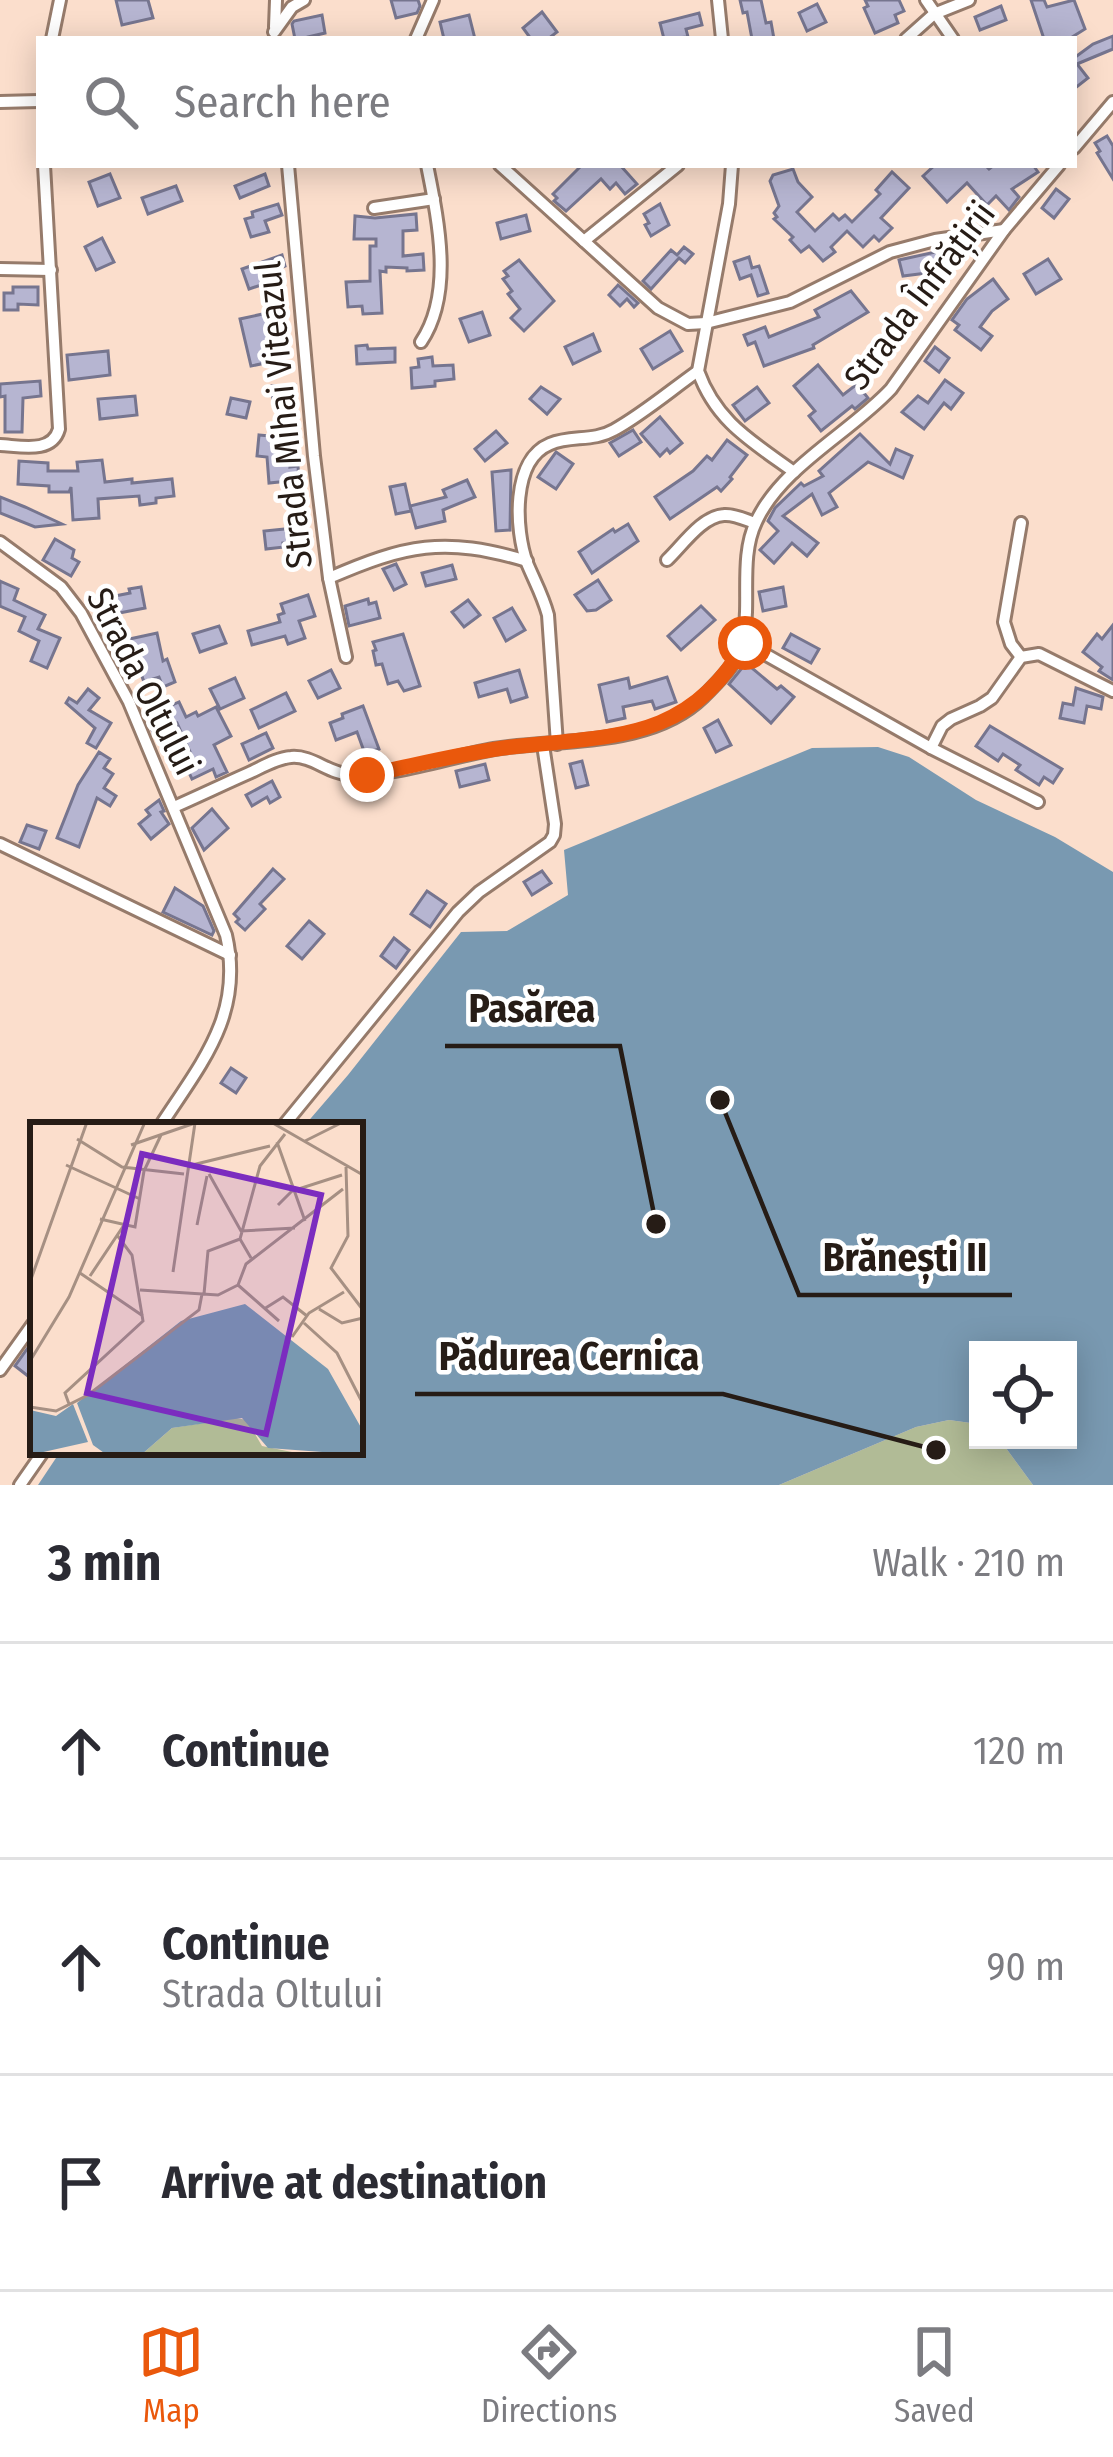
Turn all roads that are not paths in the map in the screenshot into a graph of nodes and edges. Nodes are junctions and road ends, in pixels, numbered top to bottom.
1 (61, 0) edge
2 (276, 0) edge
3 (304, 0) edge
4 (433, 0) edge
5 (718, 0) edge
6 (926, 0) edge
7 (969, 0) edge
8 (934, 14) junction
9 (274, 35) edge
10 (53, 36) edge
11 (420, 36) edge
12 (722, 36) edge
13 (909, 36) edge
14 (951, 36) edge
15 (36, 101) edge
16 (0, 102) edge
17 (1113, 102) edge
18 (1077, 144) edge
19 (44, 168) edge
20 (288, 168) edge
21 (428, 168) edge
22 (503, 168) edge
23 (675, 168) edge
24 (732, 168) edge
25 (1053, 168) edge
26 (434, 199) junction
27 (374, 208) dead end
28 (1004, 230) junction
29 (584, 241) junction
30 (0, 269) edge
31 (51, 270) junction
32 (706, 323) junction
33 (421, 342) dead end
34 (698, 371) junction
35 (0, 445) edge
36 (794, 472) junction
37 (755, 523) junction
38 (1022, 523) dead end
39 (0, 542) edge
40 (668, 560) dead end
41 (526, 561) junction
42 (328, 578) junction
43 (745, 643) junction
44 (346, 657) dead end
45 (1021, 658) junction
46 (1113, 691) edge
47 (557, 744) junction
48 (543, 745) junction
49 (932, 748) junction
50 (1038, 802) dead end
51 (174, 807) junction
52 (0, 844) edge
53 (230, 956) junction
54 (163, 1122) edge
55 (286, 1122) edge
56 (30, 1328) edge
57 (0, 1370) edge
58 (42, 1455) edge
59 (20, 1485) edge

1 - 10 street
2 - 9 street
3 - 9 street
4 - 11 street
5 - 12 street
6 - 8 street
7 - 8 street
8 - 13 street
8 - 14 street
15 - 16 street
17 - 18 street
19 - 31 street
20 - 42 street, Strada Mihai Viteazul
21 - 26 street
22 - 29 street
23 - 29 street
24 - 32 street
25 - 28 street, Strada Înfrățirii
26 - 27 street
26 - 33 street
28 - 32 street
28 - 36 street, Strada Înfrățirii
29 - 32 street
30 - 31 street
31 - 35 street
32 - 34 street
34 - 36 street
34 - 41 street
36 - 37 street, Strada Înfrățirii
37 - 40 street
37 - 43 street, Strada Înfrățirii
38 - 45 street
39 - 51 street, Strada Oltului
41 - 42 street
41 - 47 street
42 - 44 street, Strada Mihai Viteazul
43 - 47 street, Strada Oltului
43 - 49 street
45 - 46 street
45 - 49 street
47 - 48 street, Strada Oltului
48 - 51 street, Strada Oltului
48 - 55 street
49 - 50 street
51 - 53 street, Strada Oltului
52 - 53 street
53 - 54 street, Strada Oltului
56 - 57 street
58 - 59 street

